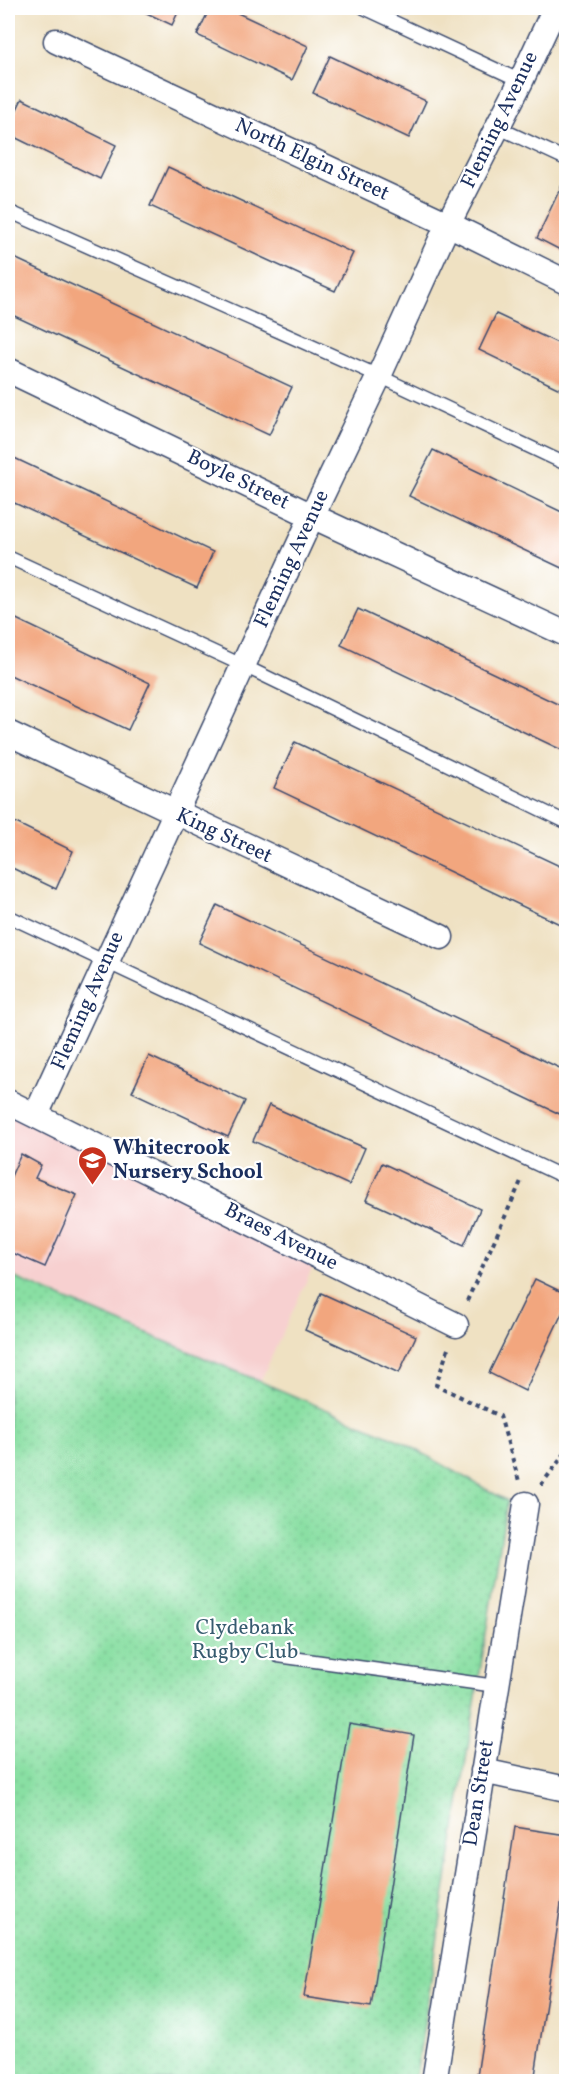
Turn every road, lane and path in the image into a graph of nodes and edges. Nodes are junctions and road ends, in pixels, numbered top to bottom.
1 (364, 8) edge
2 (555, 8) edge
3 (56, 41) dead end
4 (521, 81) junction
5 (497, 127) junction
6 (567, 159) edge
7 (8, 211) edge
8 (448, 224) junction
9 (567, 282) edge
10 (8, 370) edge
11 (380, 376) junction
12 (567, 464) edge
13 (312, 516) junction
14 (8, 557) edge
15 (567, 634) edge
16 (242, 665) junction
17 (8, 734) edge
18 (174, 813) junction
19 (567, 822) edge
20 (8, 916) edge
21 (441, 937) dead end
22 (105, 963) junction
23 (8, 1102) edge
24 (36, 1115) junction
25 (530, 1162) junction
26 (567, 1178) edge
27 (456, 1325) junction
28 (567, 1452) edge
29 (526, 1504) junction
30 (278, 1656) dead end
31 (496, 1686) junction
32 (483, 1771) junction
33 (567, 1789) edge
34 (434, 2082) edge

1 - 4 lane
2 - 4 street, Fleming Avenue
3 - 8 street, North Elgin Street
4 - 5 street, Fleming Avenue
5 - 6 lane
5 - 8 street, Fleming Avenue
7 - 11 lane
8 - 9 street, North Elgin Street
8 - 11 street, Fleming Avenue
10 - 13 street, Boyle Street
11 - 12 lane
11 - 13 street, Fleming Avenue
13 - 15 street, Boyle Street
13 - 16 street, Fleming Avenue
14 - 16 lane
16 - 18 street, Fleming Avenue
16 - 19 lane
17 - 18 street, King Street
18 - 21 street, King Street
18 - 22 street, Fleming Avenue
20 - 22 lane
22 - 24 street, Fleming Avenue
22 - 25 lane
23 - 24 street, Braes Avenue
24 - 27 street, Braes Avenue
25 - 26 lane
25 - 27 path
27 - 29 path
28 - 29 path
29 - 31 street, Dean Street
30 - 31 lane
31 - 32 street, Dean Street
32 - 33 street
32 - 34 street, Dean Street

